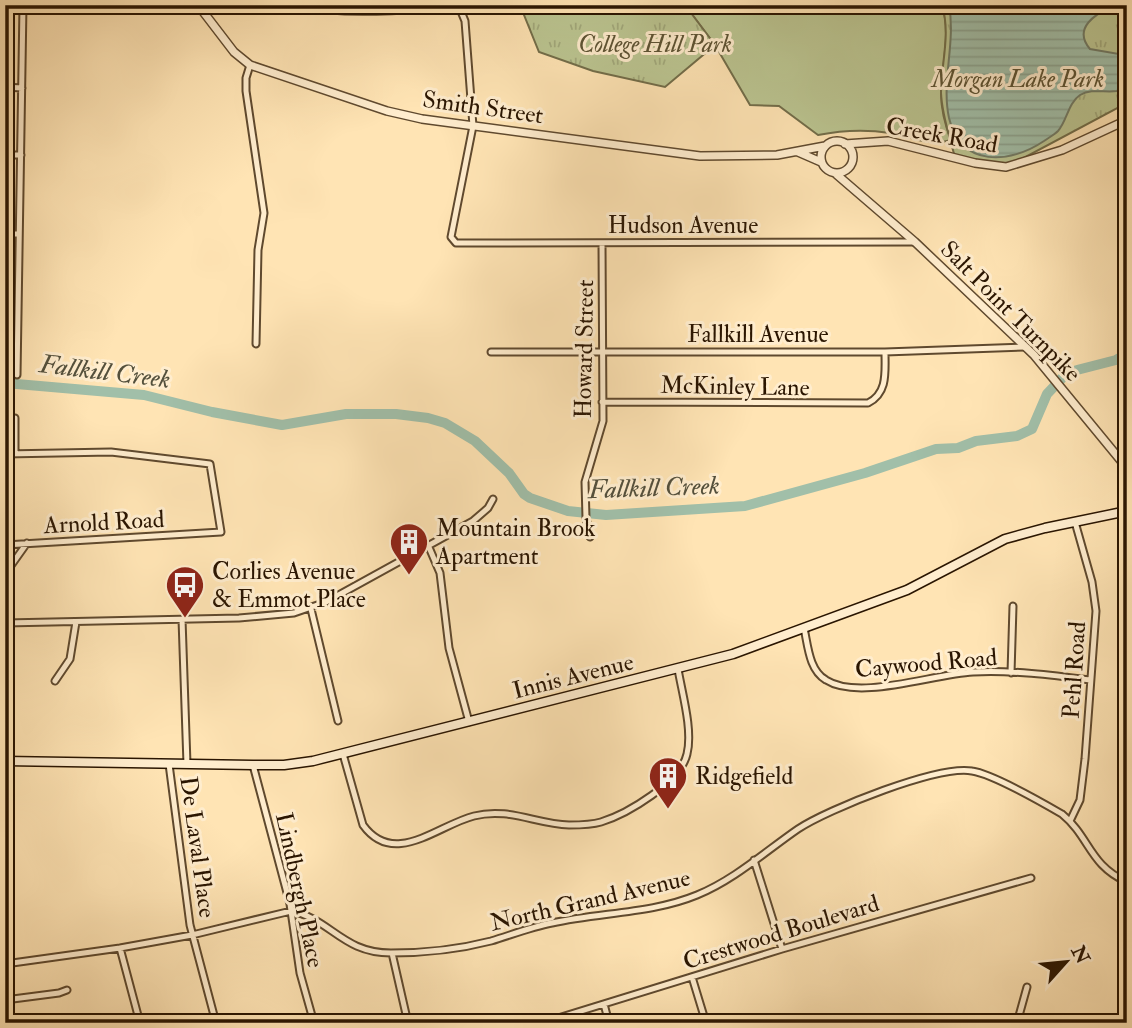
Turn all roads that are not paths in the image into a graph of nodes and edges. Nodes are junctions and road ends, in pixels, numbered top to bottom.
1 (23, 5) edge
2 (198, 5) edge
3 (295, 5) edge
4 (250, 65) junction
5 (5, 87) edge
6 (22, 88) junction
7 (1127, 120) edge
8 (473, 126) junction
9 (866, 143) junction
10 (845, 144) junction
11 (825, 146) junction
12 (798, 152) junction
13 (5, 155) edge
14 (21, 155) junction
15 (853, 155) junction
16 (821, 162) junction
17 (848, 169) junction
18 (836, 174) junction
19 (857, 191) junction
20 (5, 234) edge
21 (19, 234) junction
22 (915, 242) junction
23 (602, 243) junction
24 (256, 344) dead end
25 (1025, 346) junction
26 (491, 352) dead end
27 (604, 352) junction
28 (885, 352) junction
29 (17, 375) dead end
30 (603, 401) junction
31 (15, 418) dead end
32 (5, 454) edge
33 (15, 454) junction
34 (1126, 467) edge
35 (493, 499) dead end
36 (1125, 511) edge
37 (1075, 522) junction
38 (590, 537) dead end
39 (27, 543) junction
40 (5, 545) edge
41 (428, 545) junction
42 (5, 574) edge
43 (1013, 606) dead end
44 (312, 609) junction
45 (182, 619) junction
46 (76, 622) junction
47 (5, 623) edge
48 (804, 628) junction
49 (678, 669) junction
50 (1011, 673) junction
51 (1090, 680) junction
52 (55, 681) dead end
53 (338, 721) dead end
54 (469, 722) junction
55 (343, 754) junction
56 (5, 761) edge
57 (169, 764) junction
58 (187, 764) junction
59 (253, 765) junction
60 (1070, 821) junction
61 (754, 860) junction
62 (1031, 878) dead end
63 (1127, 882) edge
64 (291, 911) junction
65 (192, 935) junction
66 (120, 948) junction
67 (782, 948) junction
68 (392, 953) junction
69 (5, 964) edge
70 (692, 977) junction
71 (1027, 987) dead end
72 (67, 989) dead end
73 (5, 1000) edge
74 (604, 1004) junction
75 (139, 1019) edge
76 (114, 1023) edge
77 (216, 1023) edge
78 (314, 1023) edge
79 (408, 1023) edge
80 (542, 1023) edge
81 (610, 1023) edge
82 (706, 1023) edge
83 (1017, 1023) edge

1 - 6 street
2 - 4 street, Smith Street
3 - 8 street
4 - 8 street, Smith Street
4 - 24 street
5 - 6 street
6 - 14 street
7 - 9 street, Creek Road
8 - 12 street, Smith Street
8 - 23 street, Hudson Avenue
9 - 10 street, Creek Road
9 - 15 street, Creek Road
10 - 11 street
10 - 15 street
11 - 12 street, Smith Street
11 - 16 street
12 - 16 street, Smith Street
13 - 14 street
14 - 21 street
15 - 17 street
16 - 18 street
17 - 18 street
17 - 19 street, Salt Point Turnpike
18 - 19 street, Salt Point Turnpike
19 - 22 street, Salt Point Turnpike
20 - 21 street
21 - 29 street
22 - 23 street, Hudson Avenue
22 - 25 street, Salt Point Turnpike
23 - 27 street, Howard Street
25 - 28 street, Fallkill Avenue
25 - 34 street, Salt Point Turnpike
26 - 27 street, Fallkill Avenue
27 - 28 street, Fallkill Avenue
27 - 30 street, Howard Street
28 - 30 street, McKinley Lane
30 - 38 street, Howard Street
31 - 33 street
32 - 33 street
33 - 39 street, Arnold Road
35 - 41 street
36 - 37 main road, Innis Avenue
37 - 48 main road, Innis Avenue
37 - 51 street, Pehl Road
39 - 40 street
39 - 42 street, Arnold Road
41 - 44 street
41 - 54 street
43 - 50 street
44 - 45 street
44 - 53 street
45 - 46 street
45 - 58 street
46 - 47 street
46 - 52 street
48 - 49 main road, Innis Avenue
48 - 50 street, Caywood Road
49 - 54 main road, Innis Avenue
49 - 55 street
50 - 51 street, Caywood Road
51 - 60 street, Pehl Road
54 - 55 main road, Innis Avenue
55 - 59 main road, Innis Avenue
56 - 57 main road, Innis Avenue
57 - 58 main road, Innis Avenue
57 - 65 street, De Laval Place
58 - 59 main road, Innis Avenue
59 - 64 street, Lindbergh Place
60 - 61 street, North Grand Avenue
60 - 63 street, North Grand Avenue
61 - 67 street
61 - 68 street, North Grand Avenue
62 - 67 street, Crestwood Boulevard
64 - 65 street
64 - 68 street, North Grand Avenue
64 - 78 street, Lindbergh Place
65 - 66 street
65 - 77 street, De Laval Place
66 - 69 street
66 - 75 street
67 - 70 street, Crestwood Boulevard
68 - 79 street
70 - 74 street, Crestwood Boulevard
70 - 82 street
71 - 83 street
72 - 73 street
74 - 80 street, Crestwood Boulevard
74 - 81 street
75 - 76 street

